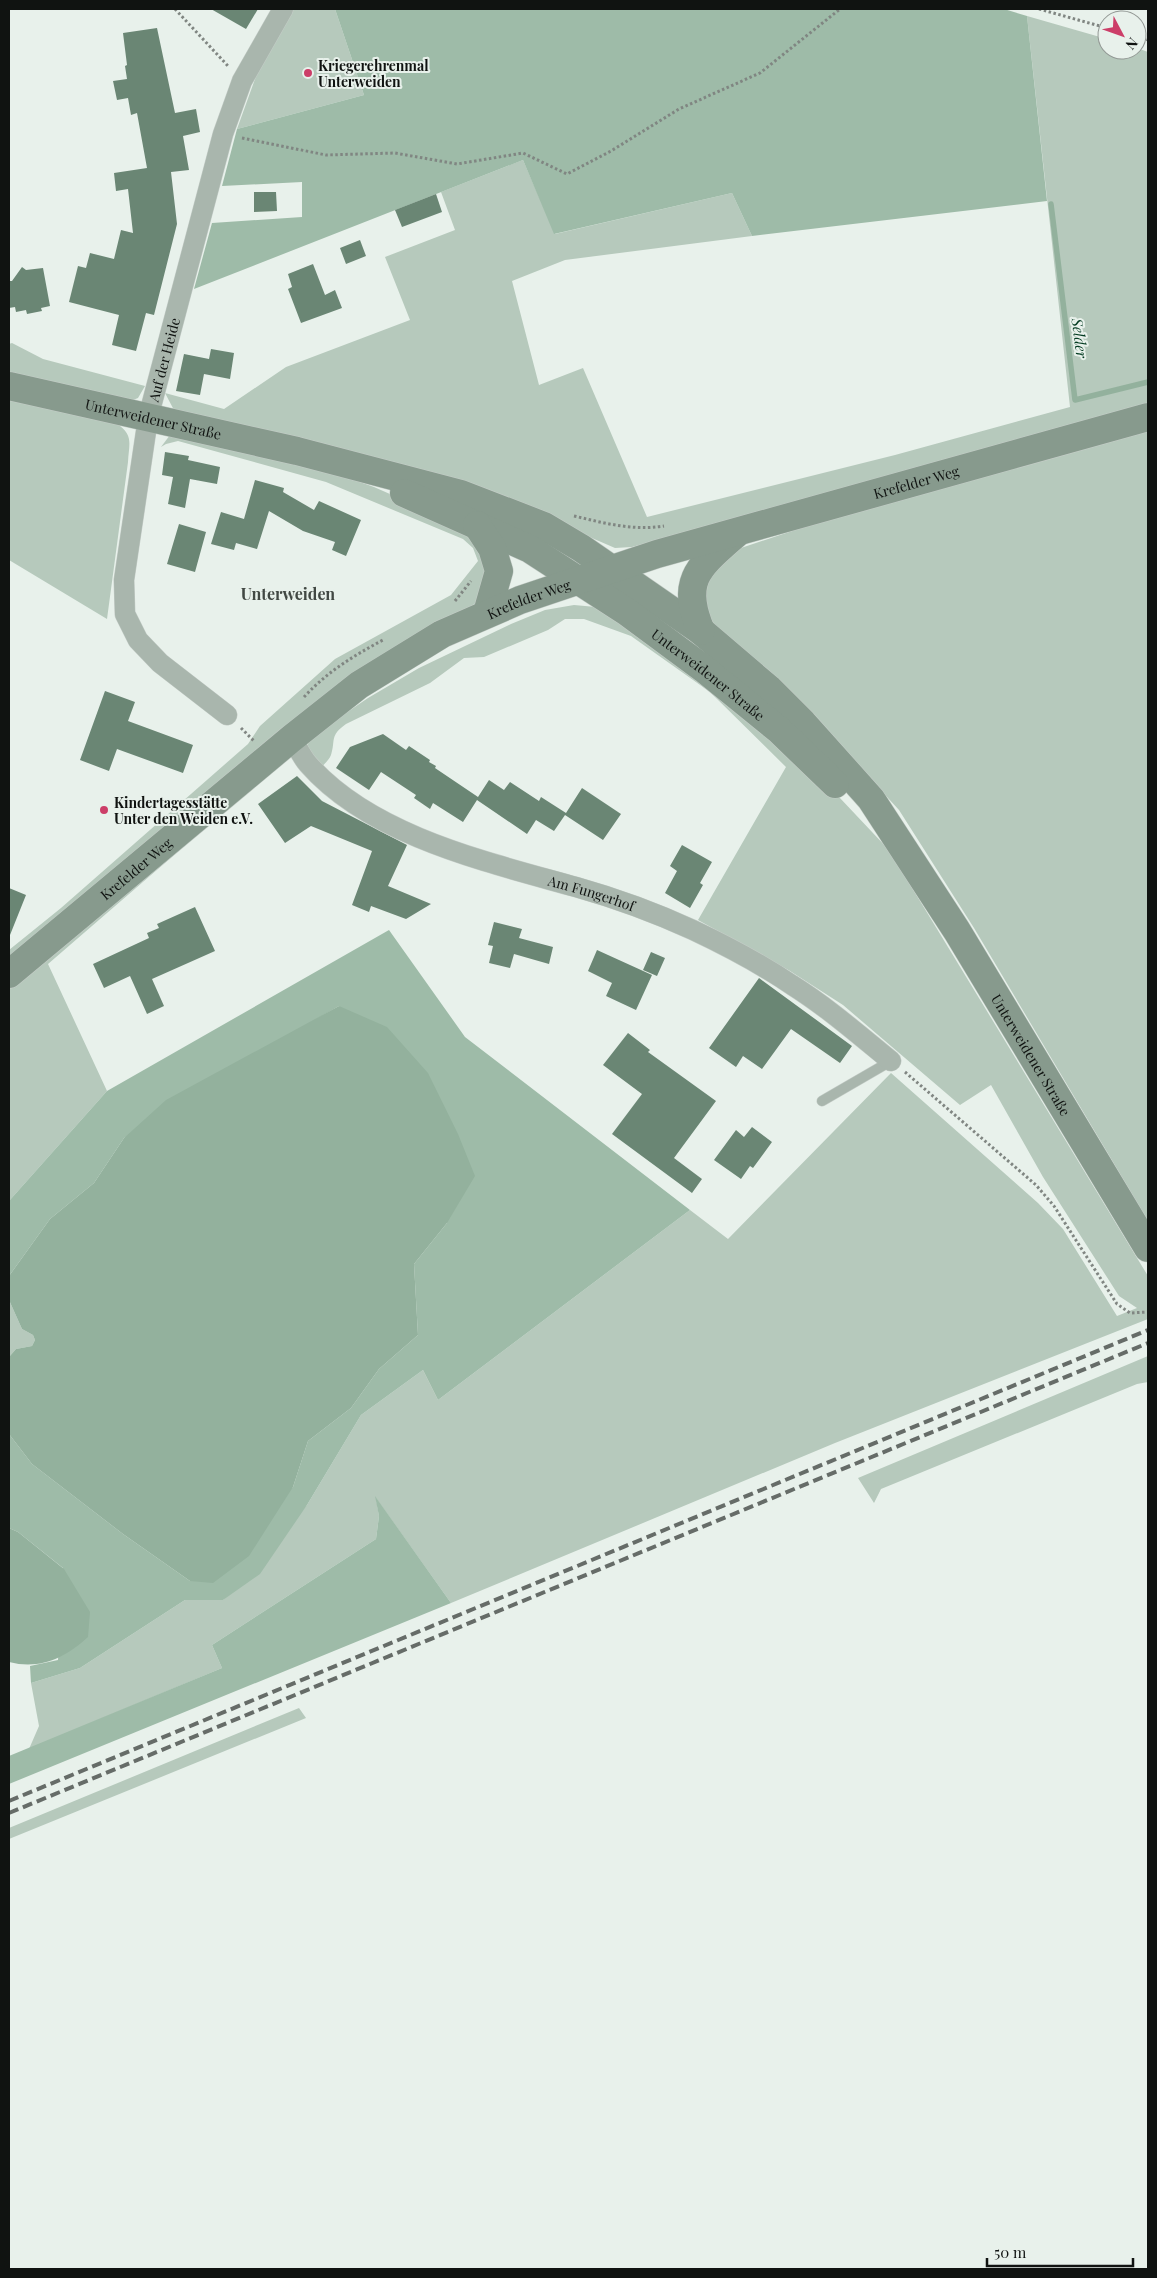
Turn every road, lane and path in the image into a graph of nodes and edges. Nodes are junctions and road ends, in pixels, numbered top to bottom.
1 (176, 9) edge
2 (283, 9) edge
3 (840, 9) edge
4 (1039, 9) edge
5 (1097, 25) edge
6 (242, 81) junction
7 (223, 134) junction
8 (9, 386) edge
9 (1148, 417) edge
10 (148, 418) junction
11 (297, 451) junction
12 (569, 514) dead end
13 (477, 525) junction
14 (668, 525) dead end
15 (742, 529) junction
16 (611, 569) junction
17 (579, 580) junction
18 (487, 613) junction
19 (702, 631) junction
20 (227, 715) dead end
21 (292, 738) junction
22 (911, 863) junction
23 (9, 974) edge
24 (892, 1061) junction
25 (822, 1101) dead end
26 (1148, 1248) edge
27 (1148, 1312) edge

1 - 6 path
2 - 6 street, Auf der Heide
3 - 7 path
4 - 5 path
6 - 7 street, Auf der Heide
7 - 10 street, Auf der Heide
8 - 10 street, Unterweidener Straße
9 - 15 street, Krefelder Weg
10 - 11 street, Unterweidener Straße
10 - 20 street, Auf der Heide
11 - 13 street, Unterweidener Straße
11 - 16 street, Unterweidener Straße
12 - 14 path
13 - 17 street, Unterweidener Straße
13 - 18 street
15 - 16 street, Krefelder Weg
15 - 19 street, Unterweidener Straße
16 - 17 street, Krefelder Weg
16 - 19 street, Unterweidener Straße
17 - 18 street, Krefelder Weg
17 - 22 street, Unterweidener Straße
18 - 21 street, Krefelder Weg
19 - 22 street, Unterweidener Straße
21 - 23 street, Krefelder Weg
21 - 24 street, Am Fungerhof
22 - 26 street, Unterweidener Straße
24 - 25 lane
24 - 27 path

